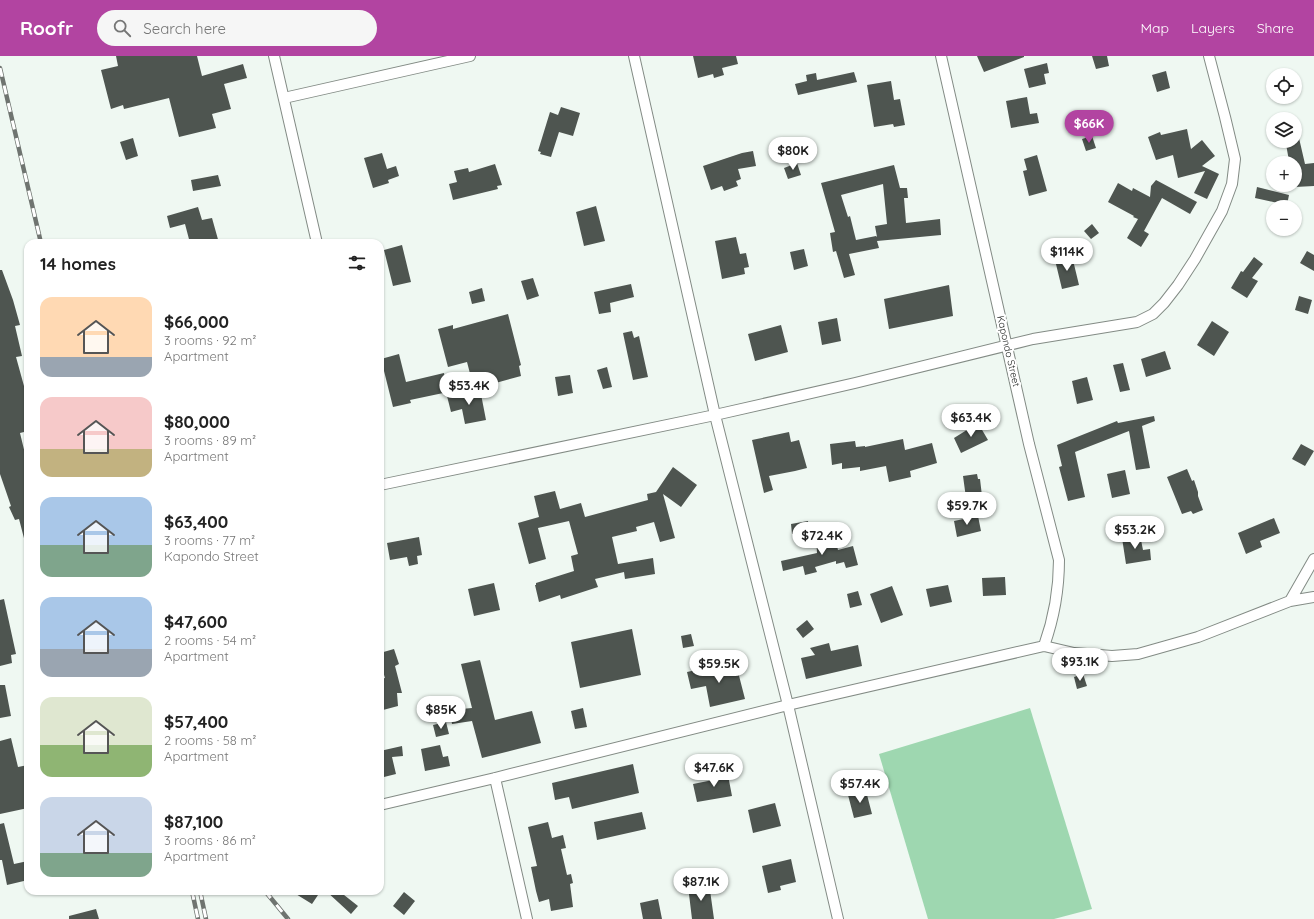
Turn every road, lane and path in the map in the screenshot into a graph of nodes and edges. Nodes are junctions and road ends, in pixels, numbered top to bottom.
1 (274, 56) edge
2 (470, 56) edge
3 (634, 56) edge
4 (941, 56) edge
5 (1210, 56) edge
6 (284, 98) junction
7 (316, 239) edge
8 (1007, 345) junction
9 (715, 415) junction
10 (384, 484) edge
11 (1314, 559) edge
12 (1314, 597) edge
13 (1290, 601) junction
14 (1044, 646) junction
15 (788, 705) junction
16 (495, 778) junction
17 (384, 804) edge
18 (527, 919) edge
19 (838, 919) edge

1 - 6 street
2 - 6 street
3 - 9 street
4 - 8 street, Kapondo Street
5 - 8 street
6 - 7 street
8 - 9 street
8 - 14 street, Kapondo Street
9 - 10 street
9 - 15 street
11 - 13 street
12 - 13 street
13 - 14 street
14 - 15 street
15 - 16 street
15 - 19 street
16 - 17 street
16 - 18 street

